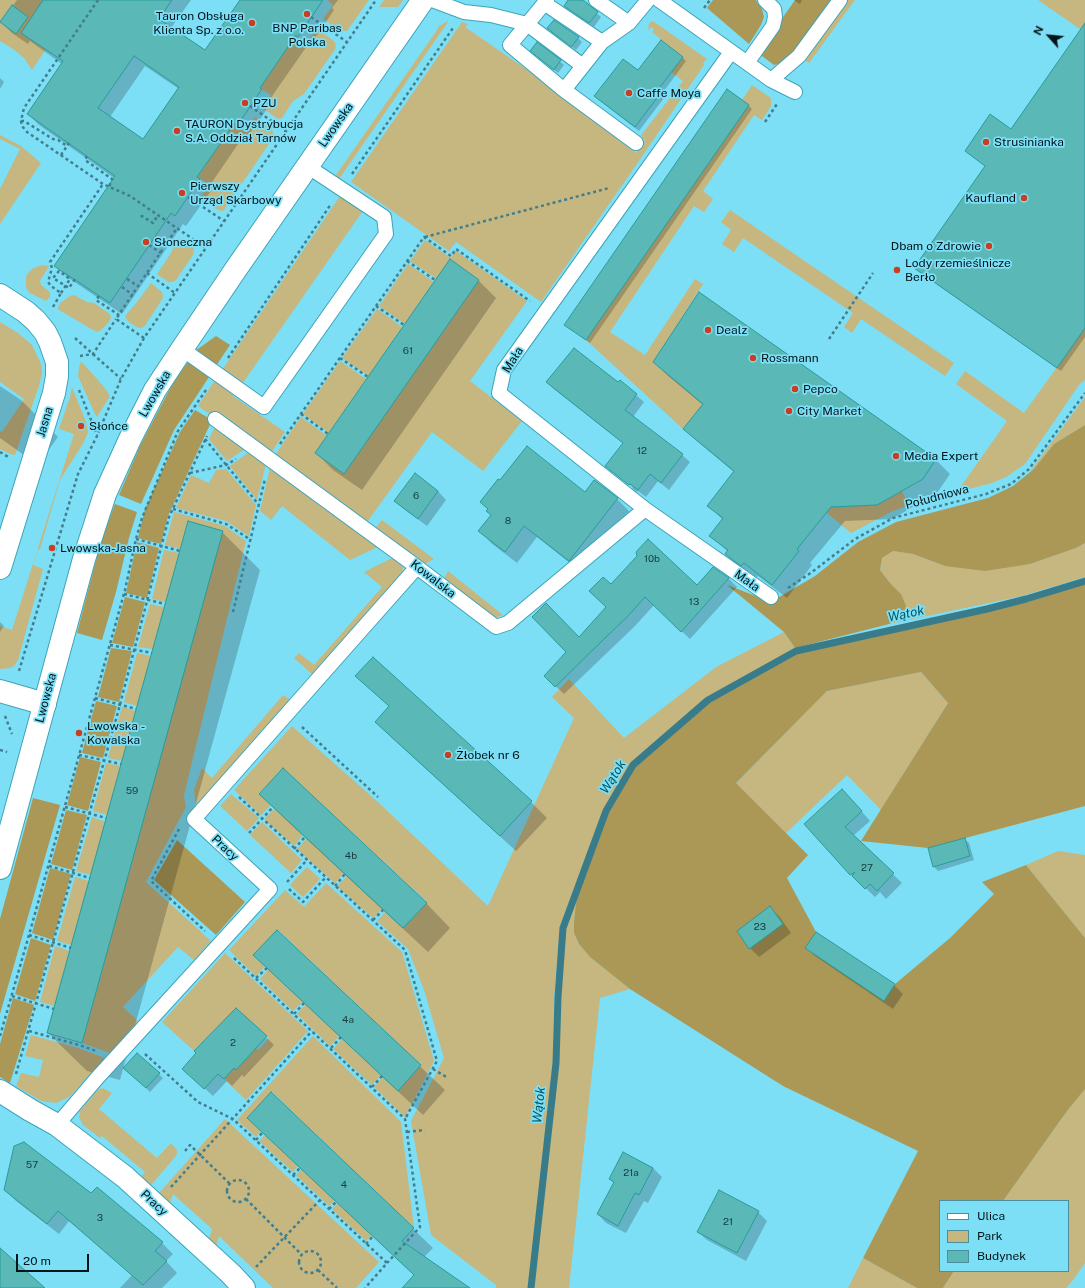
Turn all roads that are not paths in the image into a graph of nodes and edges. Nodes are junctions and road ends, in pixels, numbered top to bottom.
1 (423, 0) edge
2 (432, 0) edge
3 (596, 0) edge
4 (648, 0) edge
5 (659, 0) edge
6 (765, 0) edge
7 (840, 0) edge
8 (546, 2) edge
9 (629, 23) junction
10 (527, 24) junction
11 (602, 42) junction
12 (731, 52) junction
13 (747, 63) junction
14 (583, 66) junction
15 (771, 80) junction
16 (564, 90) junction
17 (795, 92) dead end
18 (636, 143) dead end
19 (307, 166) junction
20 (0, 295) edge
21 (182, 349) junction
22 (215, 419) road end
23 (645, 508) junction
24 (418, 567) junction
25 (0, 568) edge
26 (771, 597) road end
27 (0, 691) edge
28 (45, 704) junction
29 (0, 868) edge
30 (7, 1086) edge
31 (57, 1125) junction
32 (249, 1279) edge

1 - 19 street, Lwowska
2 - 10 lane
3 - 9 lane
4 - 9 lane
5 - 12 lane
6 - 13 lane
7 - 15 lane
8 - 10 lane
8 - 11 lane
9 - 11 lane
10 - 14 lane
10 - 16 lane
11 - 14 lane
12 - 13 lane
12 - 23 lane, Mała
13 - 15 lane
14 - 16 lane
15 - 17 lane
16 - 18 lane
19 - 21 street, Lwowska
19 - 21 lane
20 - 25 street, Jasna
21 - 28 street, Lwowska
22 - 24 lane, Kowalska
23 - 24 lane, Kowalska
23 - 26 lane, Mała
24 - 31 lane, Pracy
27 - 28 street
28 - 29 street, Lwowska
30 - 31 street, Pracy
31 - 32 street, Pracy

